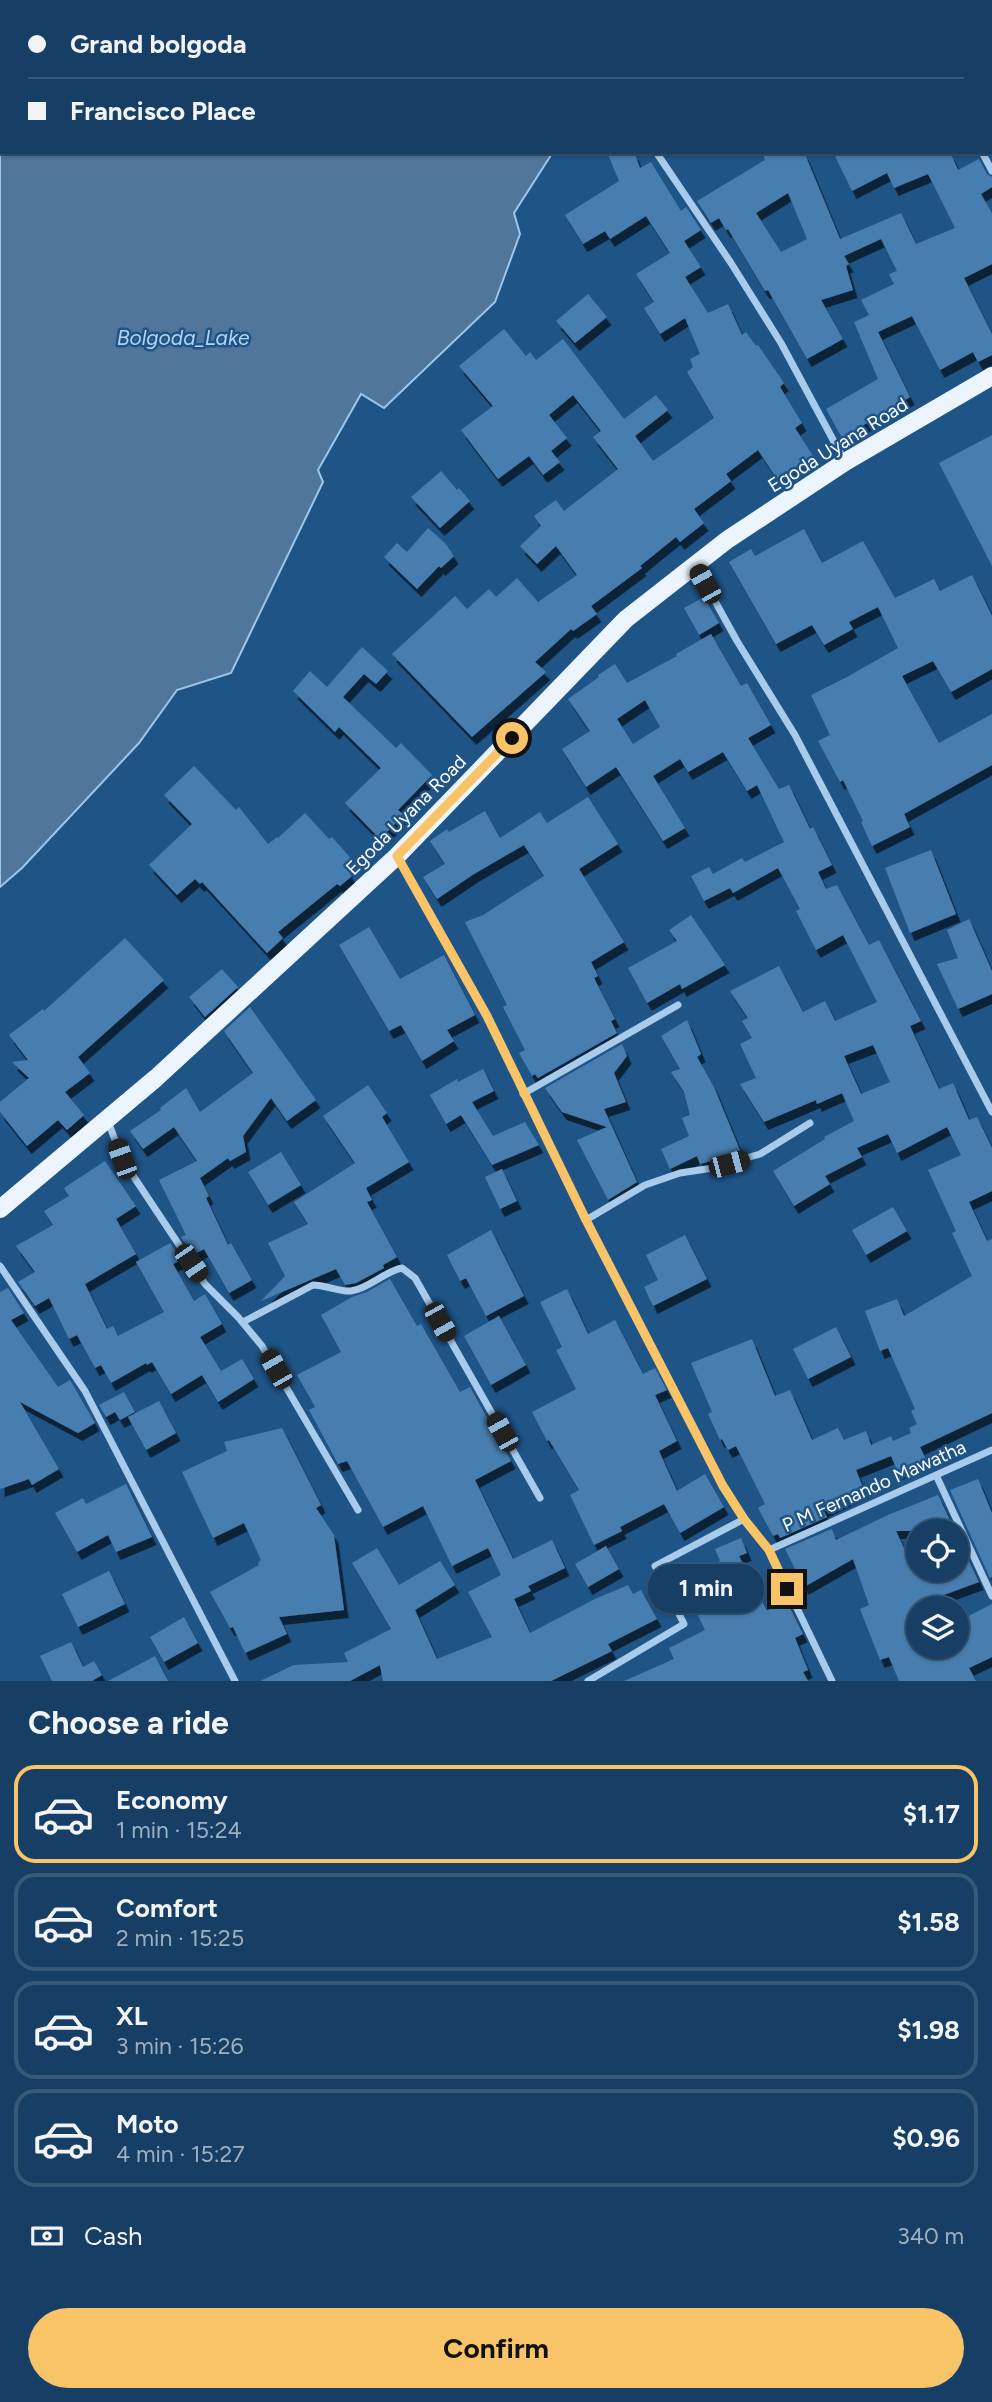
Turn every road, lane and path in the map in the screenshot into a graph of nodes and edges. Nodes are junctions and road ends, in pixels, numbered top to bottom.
1 (657, 154) edge
2 (983, 154) edge
3 (992, 171) edge
4 (992, 376) edge
5 (845, 462) junction
6 (694, 564) junction
7 (397, 856) junction
8 (678, 1004) dead end
9 (523, 1094) junction
10 (992, 1112) edge
11 (108, 1121) junction
12 (810, 1123) dead end
13 (0, 1209) edge
14 (586, 1220) junction
15 (0, 1266) edge
16 (243, 1322) junction
17 (992, 1452) edge
18 (936, 1475) junction
19 (540, 1498) dead end
20 (358, 1510) dead end
21 (744, 1519) junction
22 (769, 1550) junction
23 (992, 1596) edge
24 (235, 1681) edge
25 (588, 1681) edge
26 (832, 1681) edge

1 - 5 street
2 - 3 street
4 - 5 main road, Egoda Uyana Road
5 - 6 main road, Egoda Uyana Road
6 - 7 main road, Egoda Uyana Road
6 - 10 street
7 - 9 street
7 - 11 main road, Egoda Uyana Road
8 - 9 street
9 - 14 street
11 - 13 main road, Egoda Uyana Road
11 - 16 street
12 - 14 street
14 - 21 street
15 - 24 street
16 - 19 street
16 - 20 street
17 - 18 street, P M Fernando Mawatha
18 - 22 street, P M Fernando Mawatha
18 - 23 street
21 - 22 street
21 - 25 street
22 - 26 street

